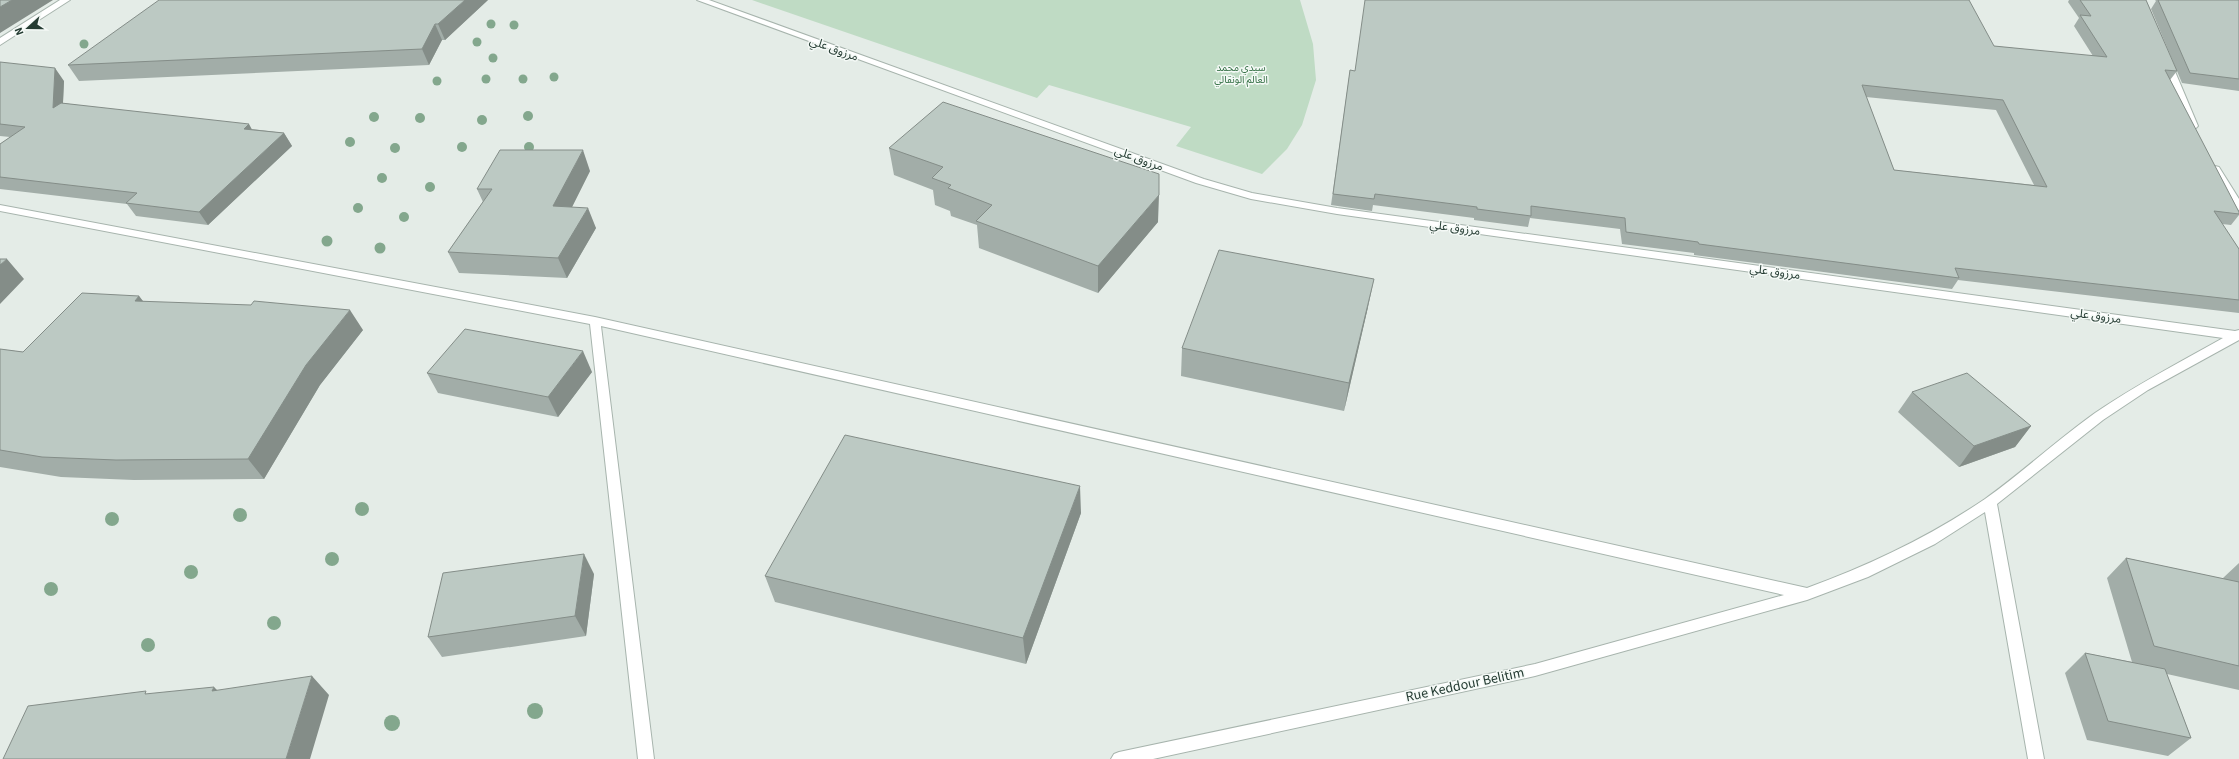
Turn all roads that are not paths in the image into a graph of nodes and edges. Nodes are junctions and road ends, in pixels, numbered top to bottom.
1 (66, 0) edge
2 (701, 0) edge
3 (0, 42) edge
4 (2163, 56) edge
5 (2197, 134) edge
6 (2211, 162) edge
7 (2239, 207) edge
8 (0, 208) edge
9 (595, 321) junction
10 (2238, 335) edge
11 (1990, 502) junction
12 (1807, 594) junction
13 (646, 759) edge
14 (1119, 759) edge
15 (2036, 759) edge

1 - 3 street
2 - 10 street, مرزوق علي
4 - 5 street
6 - 7 street
8 - 9 street
9 - 12 street
9 - 13 street
10 - 11 street, Rue Keddour Belitim
11 - 12 street, Rue Keddour Belitim
11 - 15 street
12 - 14 street, Rue Keddour Belitim

